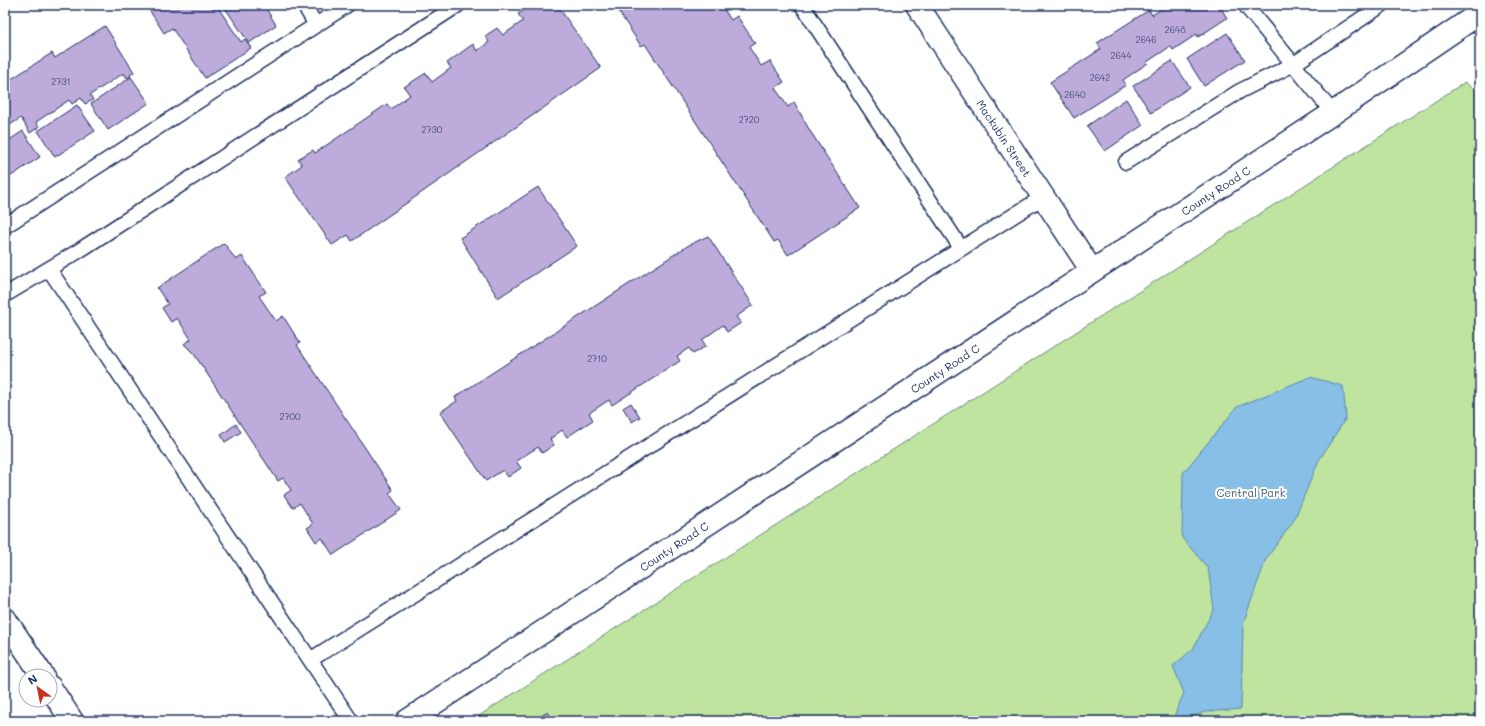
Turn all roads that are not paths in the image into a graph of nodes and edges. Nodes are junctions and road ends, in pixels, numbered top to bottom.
1 (304, 5) edge
2 (347, 5) edge
3 (458, 5) edge
4 (802, 5) edge
5 (917, 5) edge
6 (1245, 5) edge
7 (1382, 5) edge
8 (1480, 13) edge
9 (316, 25) junction
10 (1294, 64) junction
11 (1333, 113) junction
12 (1126, 162) dead end
13 (1043, 197) junction
14 (5, 226) edge
15 (961, 248) junction
16 (49, 269) junction
17 (1092, 271) junction
18 (5, 295) edge
19 (5, 618) edge
20 (310, 660) junction
21 (38, 668) edge
22 (58, 699) edge
23 (72, 721) edge
24 (351, 721) edge
25 (407, 721) edge

1 - 9 lane
2 - 9 lane
3 - 16 lane
4 - 15 lane
5 - 13 main road, Mackubin Street
6 - 10 lane
7 - 10 lane
8 - 11 main road, County Road C
9 - 14 lane
10 - 11 lane
10 - 12 lane
11 - 17 main road, County Road C
13 - 15 lane
13 - 17 main road, Mackubin Street
15 - 20 lane
16 - 18 lane
16 - 20 lane
17 - 25 main road, County Road C
19 - 21 main road
20 - 24 lane
22 - 23 main road

